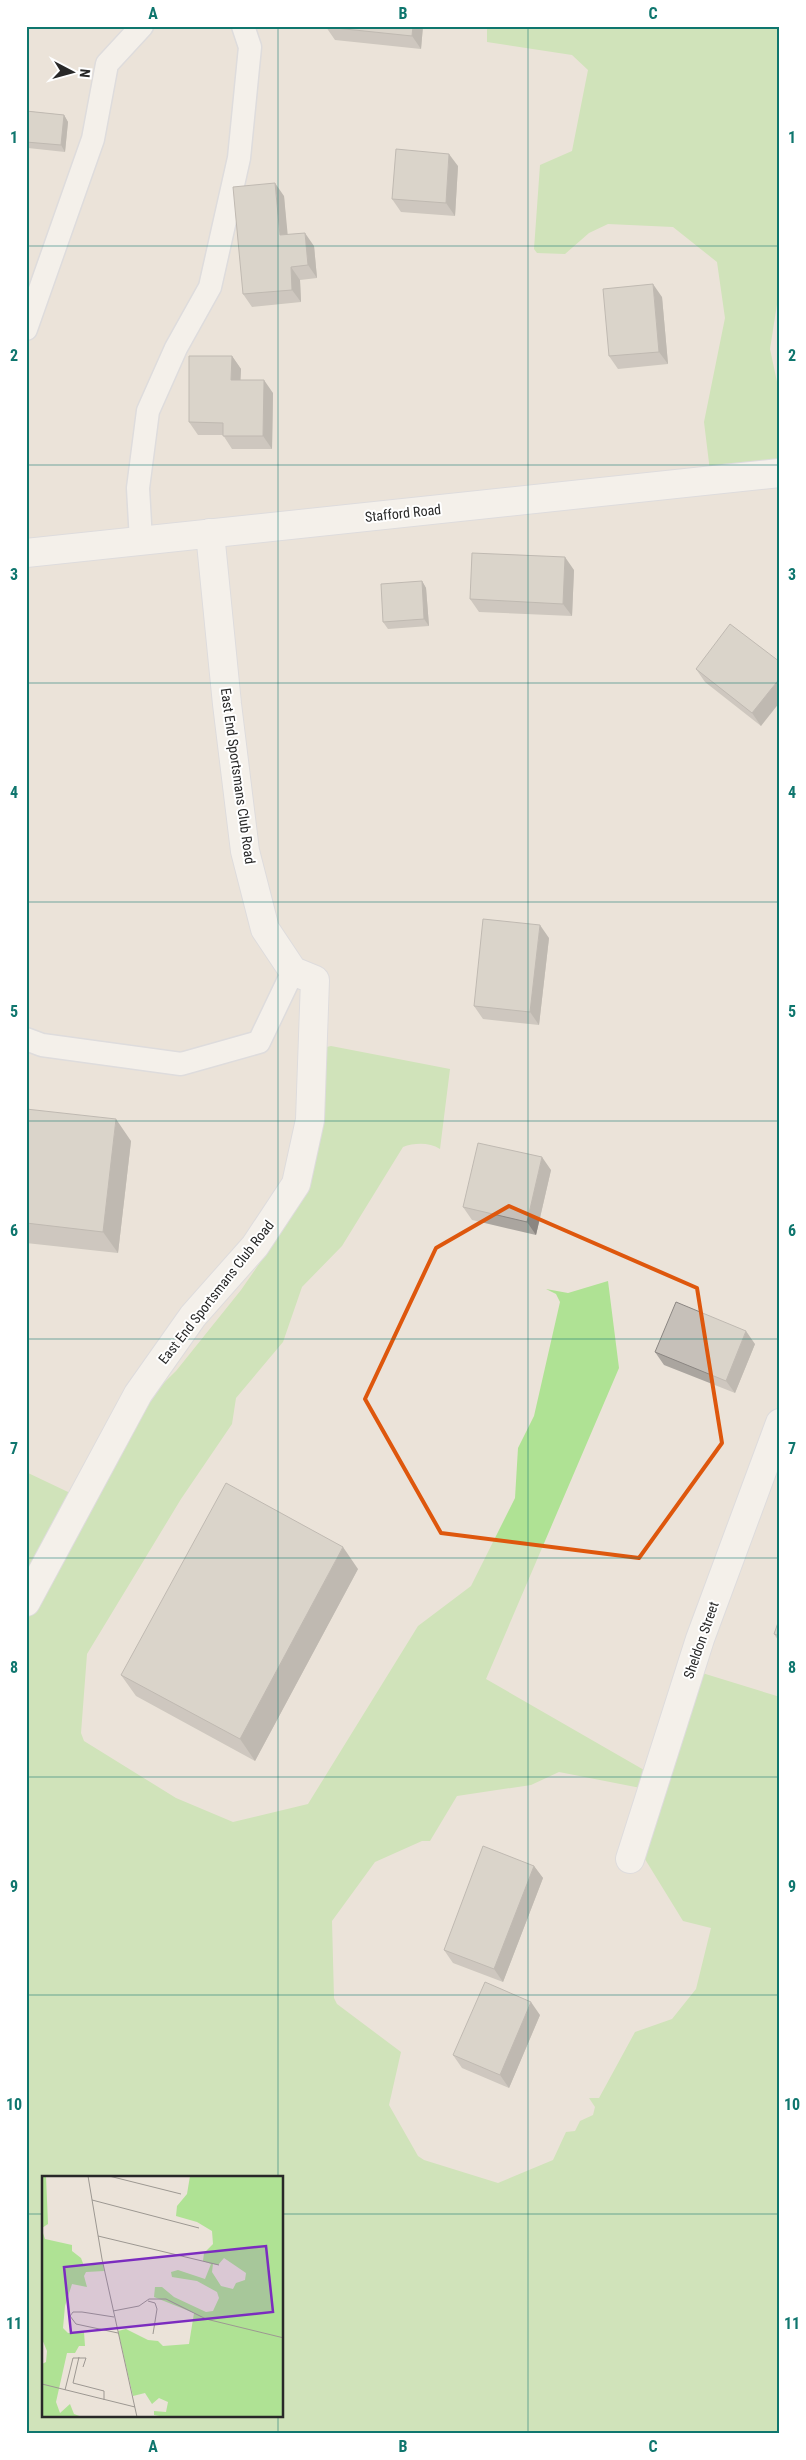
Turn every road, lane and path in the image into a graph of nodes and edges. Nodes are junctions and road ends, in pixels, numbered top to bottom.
1 (142, 26) edge
2 (243, 26) edge
3 (26, 330) edge
4 (780, 473) edge
5 (210, 533) junction
6 (141, 541) junction
7 (26, 553) edge
8 (293, 972) junction
9 (26, 1039) edge
10 (780, 1424) edge
11 (26, 1602) edge
12 (630, 1859) dead end

1 - 3 lane
2 - 6 lane
4 - 5 street, Stafford Road
5 - 6 street, Stafford Road
5 - 8 street, East End Sportsmans Club Road
6 - 7 street, Stafford Road
8 - 9 lane
8 - 11 street, East End Sportsmans Club Road
10 - 12 street, Sheldon Street

